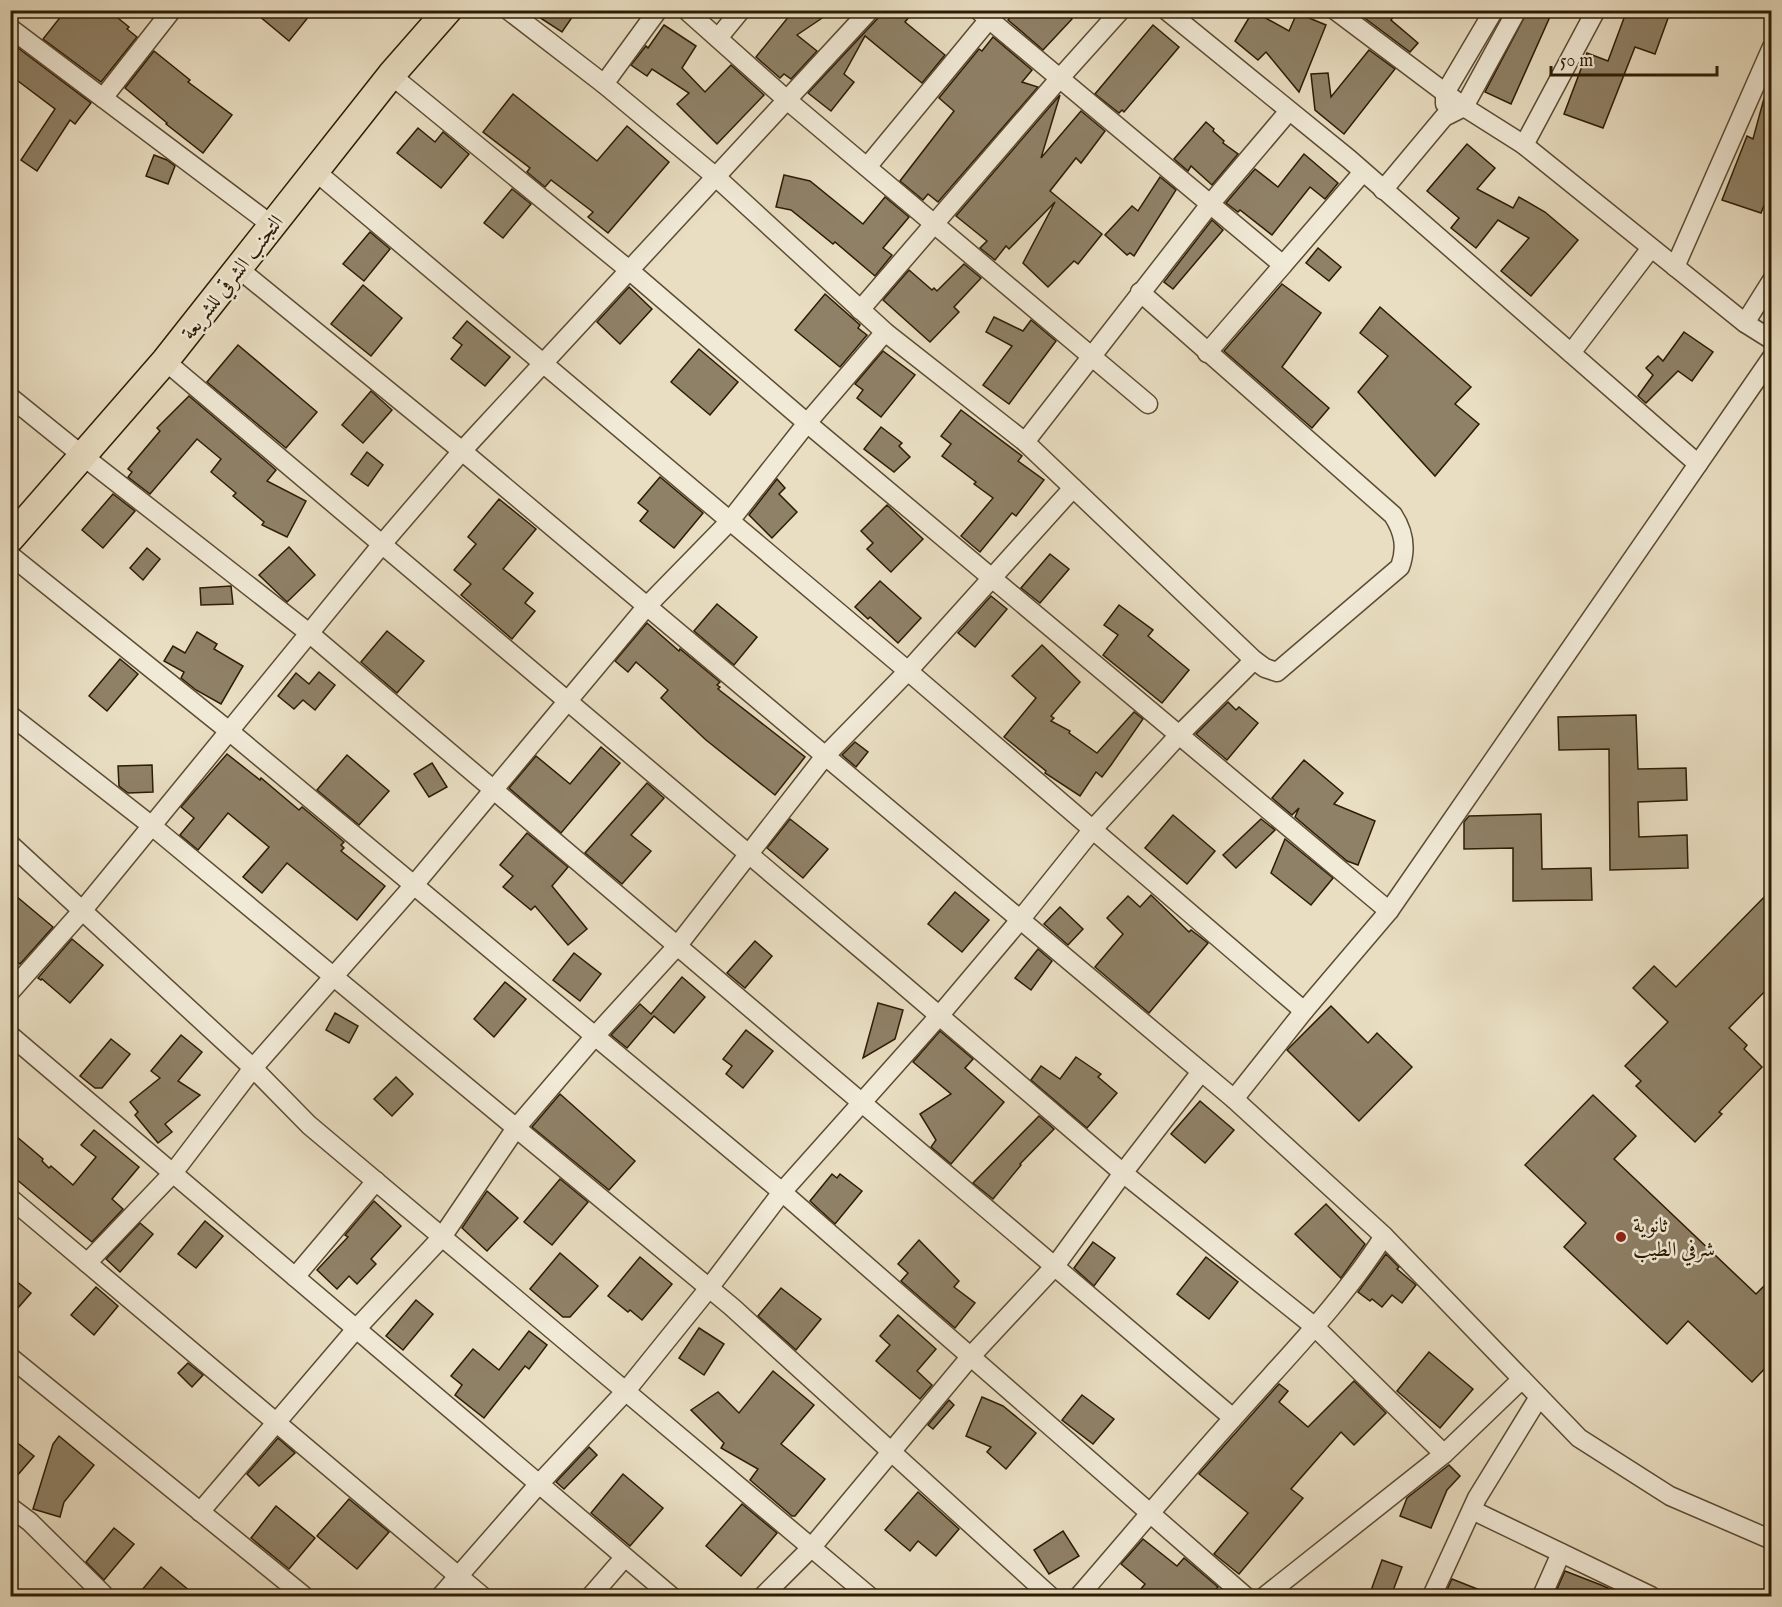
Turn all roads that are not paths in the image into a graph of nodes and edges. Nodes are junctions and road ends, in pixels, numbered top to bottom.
1 (172, 10) edge
2 (448, 10) edge
3 (508, 10) edge
4 (658, 10) edge
5 (687, 10) edge
6 (741, 10) edge
7 (870, 10) edge
8 (1121, 10) edge
9 (1166, 10) edge
10 (1335, 10) edge
11 (1494, 10) edge
12 (1516, 10) edge
13 (1596, 10) edge
14 (987, 14) edge
15 (10, 28) edge
16 (718, 38) junction
17 (1772, 47) edge
18 (392, 75) junction
19 (1059, 79) junction
20 (604, 84) junction
21 (1445, 93) junction
22 (103, 98) junction
23 (787, 100) junction
24 (1464, 107) junction
25 (1289, 111) junction
26 (1444, 117) junction
27 (1524, 145) junction
28 (867, 167) junction
29 (315, 171) junction
30 (1363, 172) junction
31 (716, 177) junction
32 (1383, 190) junction
33 (1210, 203) junction
34 (934, 224) junction
35 (273, 226) junction
36 (1651, 248) junction
37 (1283, 265) junction
38 (1676, 267) junction
39 (239, 269) junction
40 (629, 270) junction
41 (1772, 280) edge
42 (1140, 292) junction
43 (860, 310) junction
44 (1745, 323) junction
45 (885, 332) junction
46 (1772, 340) edge
47 (1207, 353) junction
48 (1571, 353) junction
49 (1092, 356) junction
50 (1772, 357) edge
51 (165, 361) junction
52 (542, 363) junction
53 (10, 397) edge
54 (1148, 404) dead end
55 (807, 423) junction
56 (1024, 442) junction
57 (462, 451) junction
58 (83, 456) junction
59 (1698, 464) junction
60 (1072, 488) junction
61 (729, 522) junction
62 (10, 539) edge
63 (383, 543) junction
64 (10, 555) edge
65 (993, 579) junction
66 (646, 606) junction
67 (309, 633) junction
68 (1254, 660) junction
69 (908, 671) junction
70 (567, 700) junction
71 (10, 716) edge
72 (229, 730) junction
73 (1178, 736) junction
74 (825, 756) junction
75 (494, 789) junction
76 (152, 826) junction
77 (1093, 829) junction
78 (10, 844) edge
79 (749, 854) junction
80 (414, 885) junction
81 (82, 911) junction
82 (1389, 911) junction
83 (1020, 920) junction
84 (678, 945) junction
85 (333, 976) junction
86 (10, 992) edge
87 (1304, 1011) junction
88 (939, 1016) junction
89 (10, 1035) edge
90 (595, 1036) junction
91 (253, 1068) junction
92 (1201, 1072) junction
93 (1234, 1100) junction
94 (861, 1102) junction
95 (516, 1128) junction
96 (173, 1173) junction
97 (1123, 1173) junction
98 (376, 1181) junction
99 (782, 1192) junction
100 (10, 1198) edge
101 (1383, 1236) junction
102 (442, 1237) junction
103 (87, 1263) junction
104 (1055, 1266) junction
105 (294, 1277) junction
106 (709, 1288) junction
107 (1315, 1327) junction
108 (356, 1329) junction
109 (971, 1356) junction
110 (10, 1357) edge
111 (1522, 1379) junction
112 (626, 1392) junction
113 (1539, 1397) junction
114 (1233, 1418) junction
115 (276, 1423) junction
116 (891, 1452) junction
117 (1444, 1454) junction
118 (538, 1485) junction
119 (10, 1507) edge
120 (1472, 1510) junction
121 (200, 1512) junction
122 (1151, 1513) junction
123 (1772, 1540) edge
124 (811, 1548) junction
125 (1561, 1553) junction
126 (624, 1558) junction
127 (458, 1576) junction
128 (105, 1596) edge
129 (304, 1596) edge
130 (441, 1596) edge
131 (482, 1596) edge
132 (591, 1596) edge
133 (670, 1596) edge
134 (763, 1596) edge
135 (869, 1596) edge
136 (1050, 1596) edge
137 (1079, 1596) edge
138 (1245, 1596) edge
139 (1265, 1596) edge
140 (1432, 1596) edge
141 (1542, 1596) edge
142 (1651, 1596) edge

1 - 22 street
2 - 18 main road, التجنب الشرقي للشريعة
3 - 20 street
4 - 20 street
5 - 16 street
6 - 16 street
7 - 23 street
8 - 19 street
9 - 25 street
10 - 21 street
11 - 21 street
12 - 24 street
13 - 27 street
14 - 19 street
14 - 28 street
15 - 22 street
16 - 23 street
17 - 38 street
18 - 29 main road, التجنب الشرقي للشريعة
18 - 40 street
19 - 33 street
19 - 34 street
20 - 31 street
21 - 24 street
21 - 26 street
22 - 35 street
23 - 28 street
23 - 31 street
24 - 26 street
24 - 27 street
25 - 30 street
25 - 33 street
26 - 32 street
27 - 36 street
28 - 34 street
29 - 35 main road, التجنب الشرقي للشريعة
29 - 52 street
30 - 32 street
30 - 37 street
31 - 40 street
31 - 43 street
32 - 48 street
33 - 37 street
33 - 42 street
34 - 43 street
34 - 49 street
35 - 39 main road, التجنب الشرقي للشريعة
36 - 38 street
36 - 48 street
37 - 47 street
38 - 44 street
39 - 51 main road, التجنب الشرقي للشريعة
39 - 57 street
40 - 52 street
40 - 55 street
41 - 44 street
42 - 47 street
42 - 49 street
43 - 45 street
44 - 46 street
45 - 55 street
45 - 56 street
47 - 68 street
48 - 59 street
49 - 54 street
49 - 56 street
50 - 59 street
51 - 58 main road, التجنب الشرقي للشريعة
51 - 63 street
52 - 57 street
52 - 61 street
53 - 58 street
55 - 61 street
55 - 65 street
56 - 60 street
57 - 63 street
57 - 66 street
58 - 62 main road, التجنب الشرقي للشريعة
58 - 67 street
59 - 82 street
60 - 65 street
60 - 68 street
61 - 66 street
61 - 69 street
63 - 67 street
63 - 70 street
64 - 72 street
65 - 69 street
65 - 73 street
66 - 70 street
66 - 74 street
67 - 72 street
67 - 75 street
68 - 73 street
69 - 74 street
69 - 77 street
70 - 75 street
70 - 79 street
71 - 76 street
72 - 76 street
72 - 80 street
73 - 77 street
73 - 82 street
74 - 79 street
74 - 83 street
75 - 80 street
75 - 84 street
76 - 81 street
76 - 85 street
77 - 83 street
77 - 87 street
78 - 81 street
79 - 84 street
79 - 88 street
80 - 85 street
80 - 90 street
81 - 86 street
81 - 91 street
82 - 87 street
83 - 88 street
83 - 92 street
84 - 90 street
84 - 94 street
85 - 91 street
85 - 95 street
87 - 93 street
88 - 94 street
88 - 97 street
89 - 96 street
90 - 95 street
90 - 99 street
91 - 96 street
91 - 98 street
92 - 93 street
92 - 97 street
93 - 101 street
94 - 99 street
94 - 104 street
95 - 102 street
95 - 106 street
96 - 103 street
96 - 105 street
97 - 104 street
97 - 107 street
98 - 102 street
98 - 105 street
99 - 106 street
99 - 109 street
100 - 103 street
101 - 107 street
101 - 111 street
102 - 108 street
102 - 112 street
103 - 115 street
104 - 109 street
104 - 114 street
105 - 108 street
106 - 112 street
106 - 116 street
107 - 114 street
107 - 117 street
108 - 115 street
108 - 118 street
109 - 116 street
109 - 122 street
110 - 121 street
111 - 113 street
111 - 117 street
112 - 118 street
112 - 124 street
113 - 120 street
113 - 123 street
114 - 122 street
115 - 121 street
115 - 127 street
116 - 124 street
116 - 136 street
117 - 139 street
118 - 126 street
118 - 127 street
119 - 128 street
120 - 125 street
120 - 140 street
121 - 129 street
122 - 137 street
122 - 138 street
124 - 134 street
124 - 135 street
125 - 141 street
125 - 142 street
126 - 132 street
126 - 133 street
127 - 130 street
127 - 131 street

